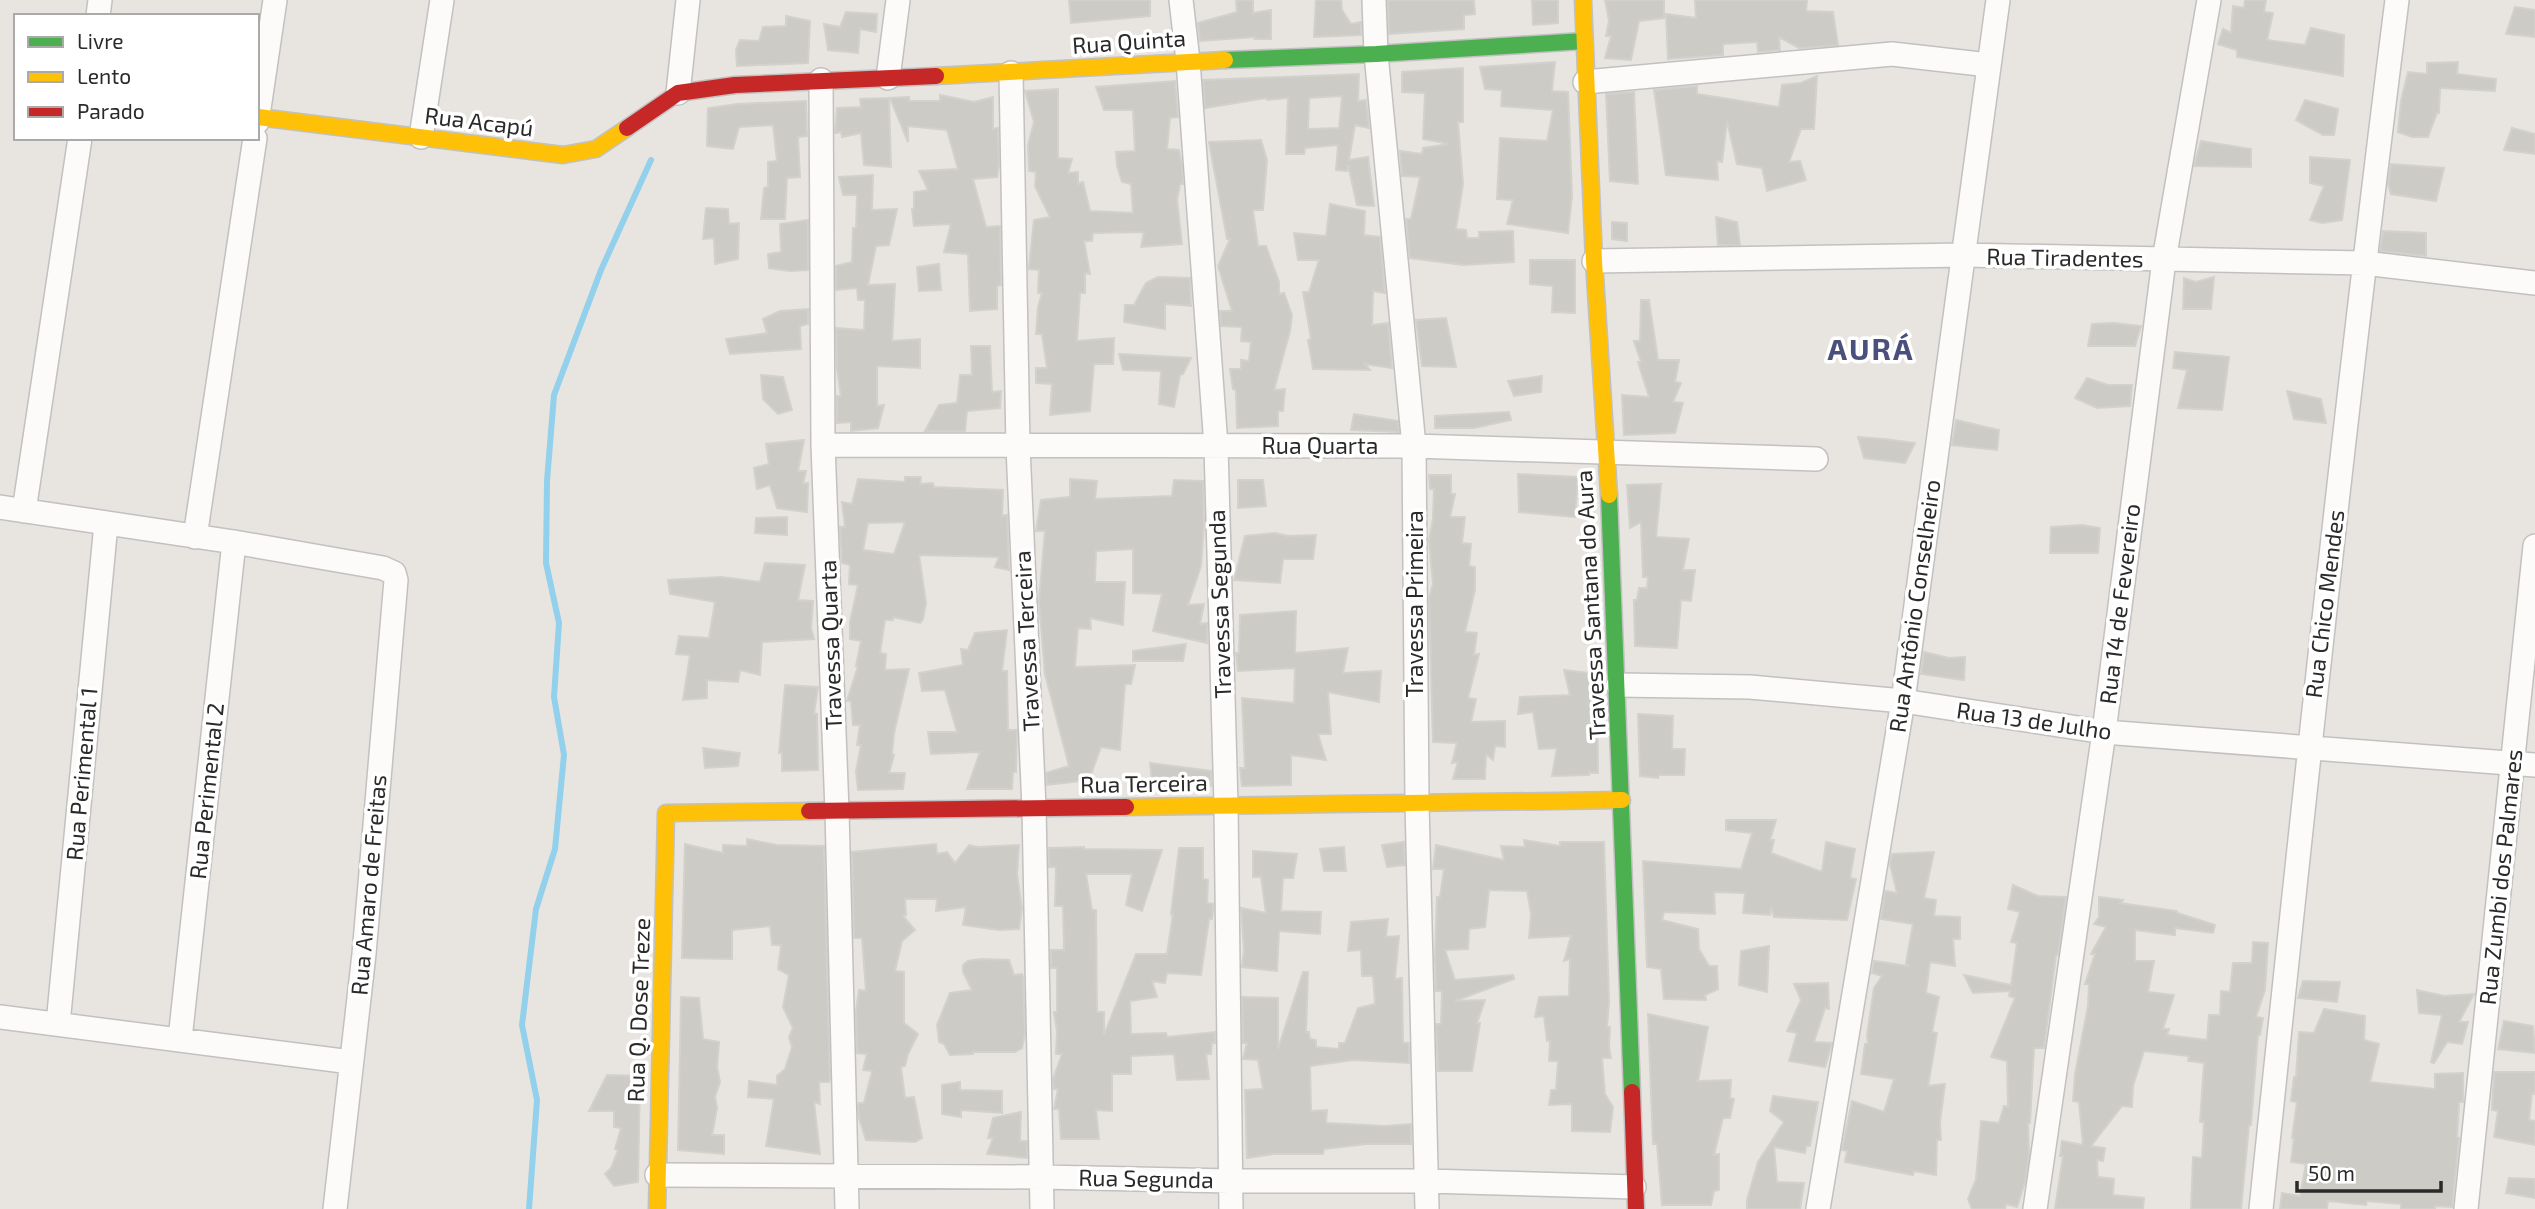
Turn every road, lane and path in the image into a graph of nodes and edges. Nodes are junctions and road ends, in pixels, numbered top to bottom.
1 (275, 0) edge
2 (442, 0) edge
3 (688, 0) edge
4 (898, 0) edge
5 (1181, 0) edge
6 (1374, 0) edge
7 (1583, 0) edge
8 (1998, 0) edge
9 (2209, 0) edge
10 (2397, 0) edge
11 (1584, 41) junction
12 (1376, 54) junction
13 (1188, 61) junction
14 (1989, 65) junction
15 (1011, 73) junction
16 (888, 78) junction
17 (821, 80) junction
18 (1585, 82) junction
19 (678, 93) junction
20 (259, 112) edge
21 (259, 119) edge
22 (421, 137) junction
23 (80, 140) edge
24 (255, 140) edge
25 (1964, 255) junction
26 (2164, 260) junction
27 (1594, 261) junction
28 (2364, 263) junction
29 (2535, 283) edge
30 (823, 445) junction
31 (1216, 446) junction
32 (1414, 446) junction
33 (1018, 447) junction
34 (1607, 453) junction
35 (1816, 459) dead end
36 (0, 507) edge
37 (24, 511) junction
38 (106, 524) junction
39 (195, 537) junction
40 (234, 542) junction
41 (2535, 546) edge
42 (2533, 572) edge
43 (1618, 685) junction
44 (1903, 701) junction
45 (2104, 732) junction
46 (2308, 748) junction
47 (2524, 764) edge
48 (1622, 800) junction
49 (1417, 803) junction
50 (1226, 805) junction
51 (1034, 808) junction
52 (837, 811) junction
53 (667, 813) joint
54 (0, 1017) edge
55 (58, 1024) junction
56 (180, 1039) junction
57 (351, 1062) junction
58 (657, 1175) junction
59 (846, 1176) junction
60 (1042, 1177) junction
61 (1230, 1181) junction
62 (1427, 1181) junction
63 (1635, 1198) edge
64 (335, 1209) edge
65 (657, 1209) edge
66 (847, 1209) edge
67 (1042, 1209) edge
68 (1231, 1209) edge
69 (1427, 1209) edge
70 (1818, 1209) edge
71 (2035, 1209) edge
72 (2261, 1209) edge
73 (2466, 1209) edge

1 - 20 street
2 - 22 street
3 - 19 street
4 - 16 street
5 - 13 street, Travessa Segunda
6 - 12 street, Travessa Primeira
7 - 11 street, Travessa Santana do Aura
8 - 14 street, Rua Antônio Conselheiro
9 - 26 street, Rua 14 de Fevereiro
10 - 28 street, Rua Chico Mendes
11 - 12 street, Rua Quinta
11 - 18 street, Travessa Santana do Aura
12 - 13 street, Rua Quinta
12 - 32 street, Travessa Primeira
13 - 15 street, Rua Quinta
13 - 31 street, Travessa Segunda
14 - 18 street
14 - 25 street, Rua Antônio Conselheiro
15 - 16 street, Rua Quinta
15 - 33 street, Travessa Terceira
16 - 17 street, Rua Quinta
17 - 19 street, Rua Quinta
17 - 30 street, Travessa Quarta
18 - 27 street, Travessa Santana do Aura
19 - 22 street, Rua Acapú
21 - 22 street, Rua Acapú
23 - 37 street
24 - 39 street
25 - 26 street, Rua Tiradentes
25 - 27 street, Rua Tiradentes
25 - 44 street, Rua Antônio Conselheiro
26 - 28 street, Rua Tiradentes
26 - 45 street, Rua 14 de Fevereiro
27 - 34 street, Travessa Santana do Aura
28 - 29 street, Rua Tiradentes
28 - 46 street, Rua Chico Mendes
30 - 33 street, Rua Quarta
30 - 52 street, Travessa Quarta
31 - 32 street, Rua Quarta
31 - 33 street, Rua Quarta
31 - 50 street, Travessa Segunda
32 - 34 street, Rua Quarta
32 - 49 street, Travessa Primeira
33 - 51 street, Travessa Terceira
34 - 35 street, Rua Quarta
34 - 43 street, Travessa Santana do Aura
36 - 37 street
37 - 38 street
38 - 39 street
38 - 55 street, Rua Perimental 1
39 - 40 street
40 - 56 street, Rua Perimental 2
40 - 57 street, Rua Amaro de Freitas
41 - 42 street, Rua Zumbi dos Palmares
42 - 47 street, Rua Zumbi dos Palmares
43 - 44 street, Rua 13 de Julho
43 - 48 street, Travessa Santana do Aura
44 - 45 street, Rua 13 de Julho
44 - 70 street, Rua Antônio Conselheiro
45 - 46 street, Rua 13 de Julho
45 - 71 street, Rua 14 de Fevereiro
46 - 47 street, Rua 13 de Julho
46 - 72 street, Rua Chico Mendes
47 - 73 street, Rua Zumbi dos Palmares
48 - 49 street, Rua Terceira
48 - 63 street, Travessa Santana do Aura
49 - 50 street, Rua Terceira
49 - 62 street, Travessa Primeira
50 - 51 street, Rua Terceira
50 - 61 street, Travessa Segunda
51 - 52 street, Rua Terceira
51 - 60 street, Travessa Terceira
52 - 53 street, Rua Terceira
52 - 59 street, Travessa Quarta
53 - 58 street, Rua Q. Dose Treze
54 - 55 street
55 - 56 street
56 - 57 street
57 - 64 street, Rua Amaro de Freitas
58 - 59 street, Rua Segunda
58 - 65 street, Rua Q. Dose Treze
59 - 60 street, Rua Segunda
59 - 66 street, Travessa Quarta
60 - 61 street, Rua Segunda
60 - 67 street, Travessa Terceira
61 - 62 street, Rua Segunda
61 - 68 street, Travessa Segunda
62 - 63 street, Rua Segunda
62 - 69 street, Travessa Primeira

